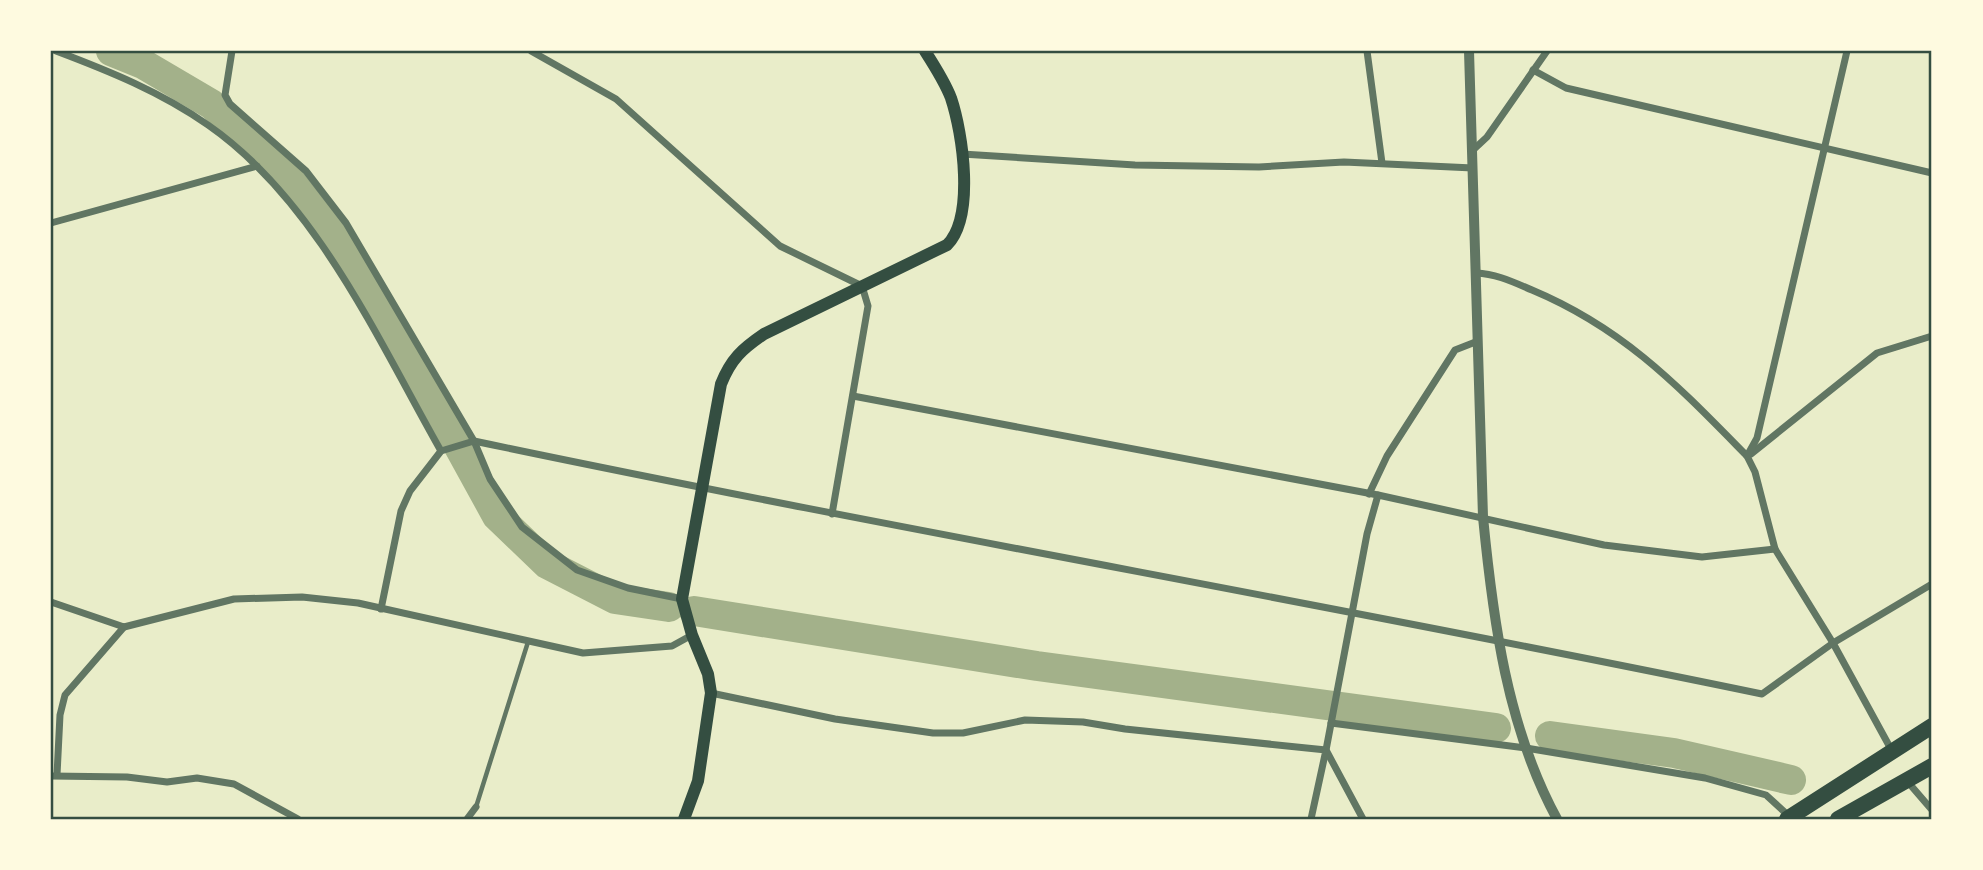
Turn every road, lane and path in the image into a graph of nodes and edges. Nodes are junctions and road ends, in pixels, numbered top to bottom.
1 (56, 51) edge
2 (232, 51) edge
3 (531, 51) edge
4 (925, 51) edge
5 (1367, 51) edge
6 (1469, 51) edge
7 (1547, 51) edge
8 (1847, 51) edge
9 (1533, 70) junction
10 (1825, 146) junction
11 (1472, 151) junction
12 (962, 154) junction
13 (1382, 163) junction
14 (257, 166) junction
15 (1473, 167) junction
16 (1932, 173) edge
17 (51, 223) edge
18 (1476, 272) junction
19 (862, 286) junction
20 (1932, 336) edge
21 (1478, 341) junction
22 (853, 396) junction
23 (470, 442) junction
24 (445, 450) junction
25 (1747, 456) junction
26 (700, 488) junction
27 (1373, 495) junction
28 (832, 514) junction
29 (1483, 517) junction
30 (1775, 549) junction
31 (1932, 584) edge
32 (682, 599) junction
33 (51, 602) edge
34 (381, 609) junction
35 (1352, 613) junction
36 (124, 627) junction
37 (692, 635) junction
38 (1497, 639) junction
39 (529, 641) junction
40 (1833, 643) junction
41 (711, 693) junction
42 (1332, 723) junction
43 (1932, 726) edge
44 (1526, 748) junction
45 (1326, 750) junction
46 (1892, 751) junction
47 (1932, 766) edge
48 (54, 775) edge
49 (1907, 781) junction
50 (476, 807) joint
51 (1932, 810) edge
52 (1789, 818) edge
53 (298, 819) edge
54 (467, 819) edge
55 (684, 819) edge
56 (1311, 819) edge
57 (1363, 819) edge
58 (1557, 819) edge
59 (1841, 819) edge

1 - 14 street
2 - 23 street
3 - 19 street
4 - 12 main road
5 - 13 street
6 - 11 street
7 - 9 street
8 - 10 street
9 - 10 street
9 - 11 street
10 - 16 street
10 - 25 street
11 - 15 street
12 - 13 street
12 - 19 main road
13 - 15 street
14 - 17 street
14 - 24 street
15 - 18 street
18 - 21 street
18 - 25 street
19 - 22 street
19 - 26 main road
20 - 25 street
21 - 27 street
21 - 29 street
22 - 27 street
22 - 28 street
23 - 24 street
23 - 26 street
23 - 32 street
24 - 34 street
25 - 30 street
26 - 28 street
26 - 32 main road
27 - 29 street
27 - 35 street
28 - 35 street
29 - 30 street
29 - 38 street
30 - 40 street
31 - 40 street
32 - 37 main road
33 - 36 street
34 - 36 street
34 - 39 street
35 - 38 street
35 - 42 street
36 - 48 street
37 - 39 street
37 - 41 main road
38 - 40 street
38 - 44 street
39 - 50 lane
40 - 46 street
41 - 45 street
41 - 55 main road
42 - 44 street
42 - 45 street
43 - 46 highway
44 - 52 street
44 - 58 street
45 - 56 street
45 - 57 street
46 - 52 highway
47 - 49 highway
48 - 53 street
49 - 51 street
49 - 59 highway
50 - 54 street

